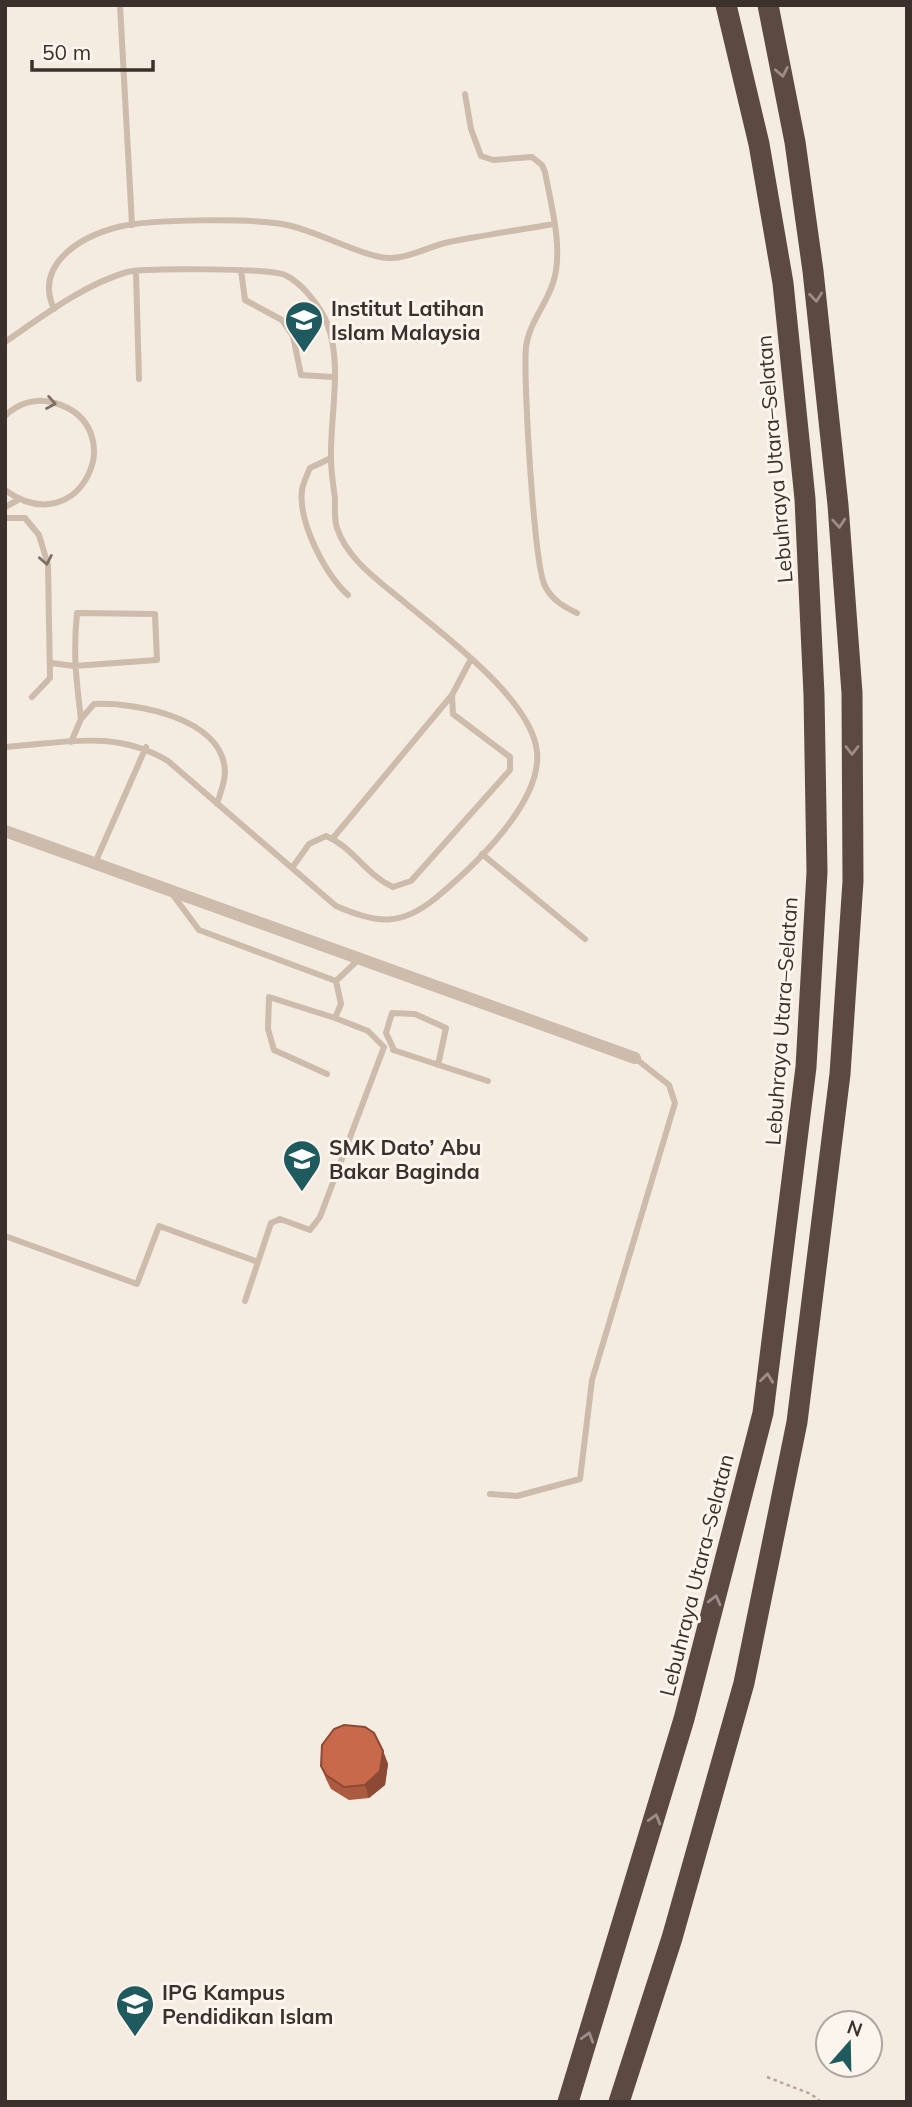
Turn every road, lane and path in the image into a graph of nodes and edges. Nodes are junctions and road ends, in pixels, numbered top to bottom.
1 (120, 5) edge
2 (726, 5) edge
3 (768, 5) edge
4 (464, 94) dead end
5 (554, 224) junction
6 (132, 225) junction
7 (241, 270) junction
8 (136, 272) junction
9 (54, 309) junction
10 (5, 342) edge
11 (333, 377) junction
12 (139, 379) dead end
13 (5, 416) edge
14 (331, 458) junction
15 (5, 490) edge
16 (18, 500) junction
17 (5, 508) edge
18 (5, 518) edge
19 (348, 595) dead end
20 (577, 613) dead end
21 (471, 659) junction
22 (51, 663) junction
23 (74, 666) junction
24 (452, 695) junction
25 (32, 697) dead end
26 (81, 719) junction
27 (71, 742) junction
28 (5, 747) edge
29 (146, 747) junction
30 (217, 804) junction
31 (5, 831) edge
32 (333, 838) junction
33 (482, 854) junction
34 (94, 863) junction
35 (292, 868) junction
36 (170, 891) junction
37 (585, 940) dead end
38 (359, 959) junction
39 (336, 981) junction
40 (335, 1018) junction
41 (384, 1047) junction
42 (394, 1051) junction
43 (635, 1058) joint
44 (438, 1065) junction
45 (327, 1074) dead end
46 (488, 1081) dead end
47 (5, 1236) edge
48 (258, 1262) junction
49 (245, 1301) dead end
50 (490, 1494) dead end
51 (767, 2077) dead end
52 (568, 2102) edge
53 (620, 2102) edge
54 (821, 2102) edge

1 - 6 lane
52 -> 2 highway, Lebuhraya Utara–Selatan
3 -> 53 highway
4 - 5 lane
5 - 6 lane
5 - 20 lane
6 - 9 lane
7 - 8 lane
7 - 11 lane
7 - 11 lane
8 - 9 lane
8 - 12 lane
9 - 10 lane
11 - 14 lane
13 -> 16 lane
14 - 19 lane
14 - 21 lane
15 - 16 lane
16 - 17 lane
18 -> 22 lane
21 - 24 lane
21 - 33 lane
22 - 23 lane
22 - 25 lane
23 - 23 lane
23 - 26 lane
24 - 32 lane
24 - 32 lane
26 - 27 lane
26 - 30 lane
27 - 28 lane
27 - 29 lane
29 - 30 lane
29 - 34 lane
30 - 35 lane
31 - 34 street
32 - 35 lane
33 - 35 lane
33 - 37 lane
34 - 36 street
36 - 38 street
36 - 39 lane
38 - 39 lane
38 - 43 street
39 - 40 lane
40 - 41 lane
40 - 45 lane
41 - 42 lane
41 - 48 lane
42 - 44 lane
42 - 44 lane
43 - 50 lane
44 - 46 lane
47 - 48 lane
48 - 49 lane
51 - 54 path

